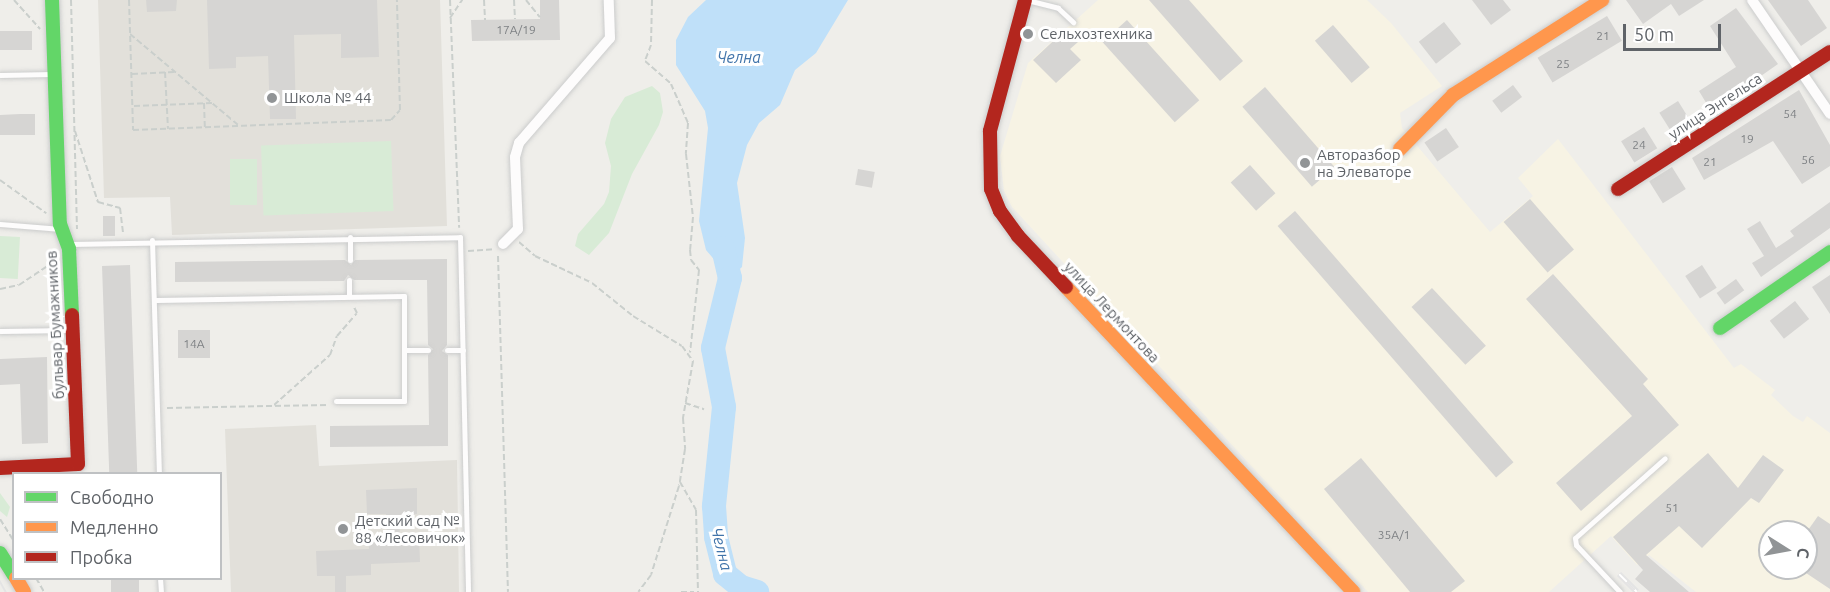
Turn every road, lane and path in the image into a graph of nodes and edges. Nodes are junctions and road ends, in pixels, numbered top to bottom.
1 (52, 0) edge
2 (71, 0) edge
3 (129, 0) edge
4 (397, 0) edge
5 (450, 0) edge
6 (462, 0) edge
7 (484, 0) edge
8 (514, 0) edge
9 (526, 0) edge
10 (609, 0) edge
11 (652, 0) edge
12 (1026, 0) edge
13 (1602, 0) edge
14 (1752, 0) edge
15 (540, 17) dead end
16 (450, 18) junction
17 (485, 20) dead end
18 (515, 20) dead end
19 (1073, 22) dead end
20 (130, 34) junction
21 (1830, 52) edge
22 (1802, 69) junction
23 (165, 72) junction
24 (174, 72) junction
25 (55, 74) junction
26 (132, 74) junction
27 (0, 75) edge
28 (204, 103) junction
29 (212, 103) junction
30 (166, 105) junction
31 (132, 106) junction
32 (1830, 114) edge
33 (239, 126) junction
34 (74, 128) junction
35 (206, 128) junction
36 (168, 129) junction
37 (1400, 149) dead end
38 (0, 180) edge
39 (1618, 189) dead end
40 (0, 224) edge
41 (61, 226) junction
42 (351, 237) junction
43 (460, 237) junction
44 (152, 240) junction
45 (123, 241) junction
46 (520, 242) dead end
47 (502, 244) dead end
48 (72, 247) junction
49 (460, 251) junction
50 (1830, 252) edge
51 (350, 260) dead end
52 (349, 280) dead end
53 (0, 289) edge
54 (349, 297) junction
55 (156, 300) junction
56 (1720, 328) dead end
57 (73, 330) junction
58 (0, 331) edge
59 (405, 350) junction
60 (428, 350) dead end
61 (447, 350) dead end
62 (463, 350) junction
63 (690, 353) junction
64 (336, 401) joint
65 (685, 403) junction
66 (273, 406) junction
67 (158, 408) junction
68 (704, 409) dead end
69 (1665, 458) dead end
70 (0, 468) edge
71 (159, 472) edge
72 (680, 480) junction
73 (0, 519) edge
74 (12, 538) edge
75 (0, 554) edge
76 (12, 572) edge
77 (468, 592) edge
78 (508, 592) edge
79 (638, 592) edge
80 (681, 592) edge
81 (696, 592) edge
82 (1353, 592) edge
83 (1620, 592) edge

1 - 25 street, бульвар Бумажников
2 - 34 path
3 - 20 path
4 - 33 path
5 - 16 path
6 - 16 path
7 - 17 path
8 - 18 path
9 - 15 path
10 - 47 street
11 - 63 path
12 - 19 lane
12 - 82 street, улица Лермонтова
13 - 37 street
14 - 22 street
16 - 43 path
20 - 24 path
20 - 26 path
21 - 22 street, улица Энгельса
22 - 32 street
22 - 39 street, улица Энгельса
23 - 24 path
23 - 26 path
23 - 30 path
24 - 29 path
25 - 27 lane
25 - 41 street, бульвар Бумажников
26 - 31 path
28 - 29 path
28 - 30 path
28 - 35 path
29 - 33 path
30 - 31 path
30 - 36 path
31 - 36 path
33 - 35 path
34 - 45 path
34 - 48 path
35 - 36 path
38 - 41 path
40 - 41 lane
41 - 48 street, бульвар Бумажников
42 - 43 lane
42 - 44 lane
42 - 51 lane
43 - 49 lane
44 - 45 lane
44 - 55 lane
45 - 48 lane
46 - 63 path
48 - 53 path
48 - 57 street, бульвар Бумажников
49 - 62 lane
49 - 78 path
50 - 56 street
52 - 54 lane
54 - 55 lane
54 - 59 lane
54 - 66 path
55 - 67 lane
57 - 58 lane
57 - 70 street, бульвар Бумажников
59 - 60 lane
59 - 64 lane
61 - 62 lane
62 - 77 lane
63 - 65 path
64 - 66 path
65 - 68 path
65 - 72 path
66 - 67 path
67 - 71 lane
69 - 83 lane
72 - 79 path
72 - 81 path
73 - 74 path
75 - 76 street
80 - 81 path

